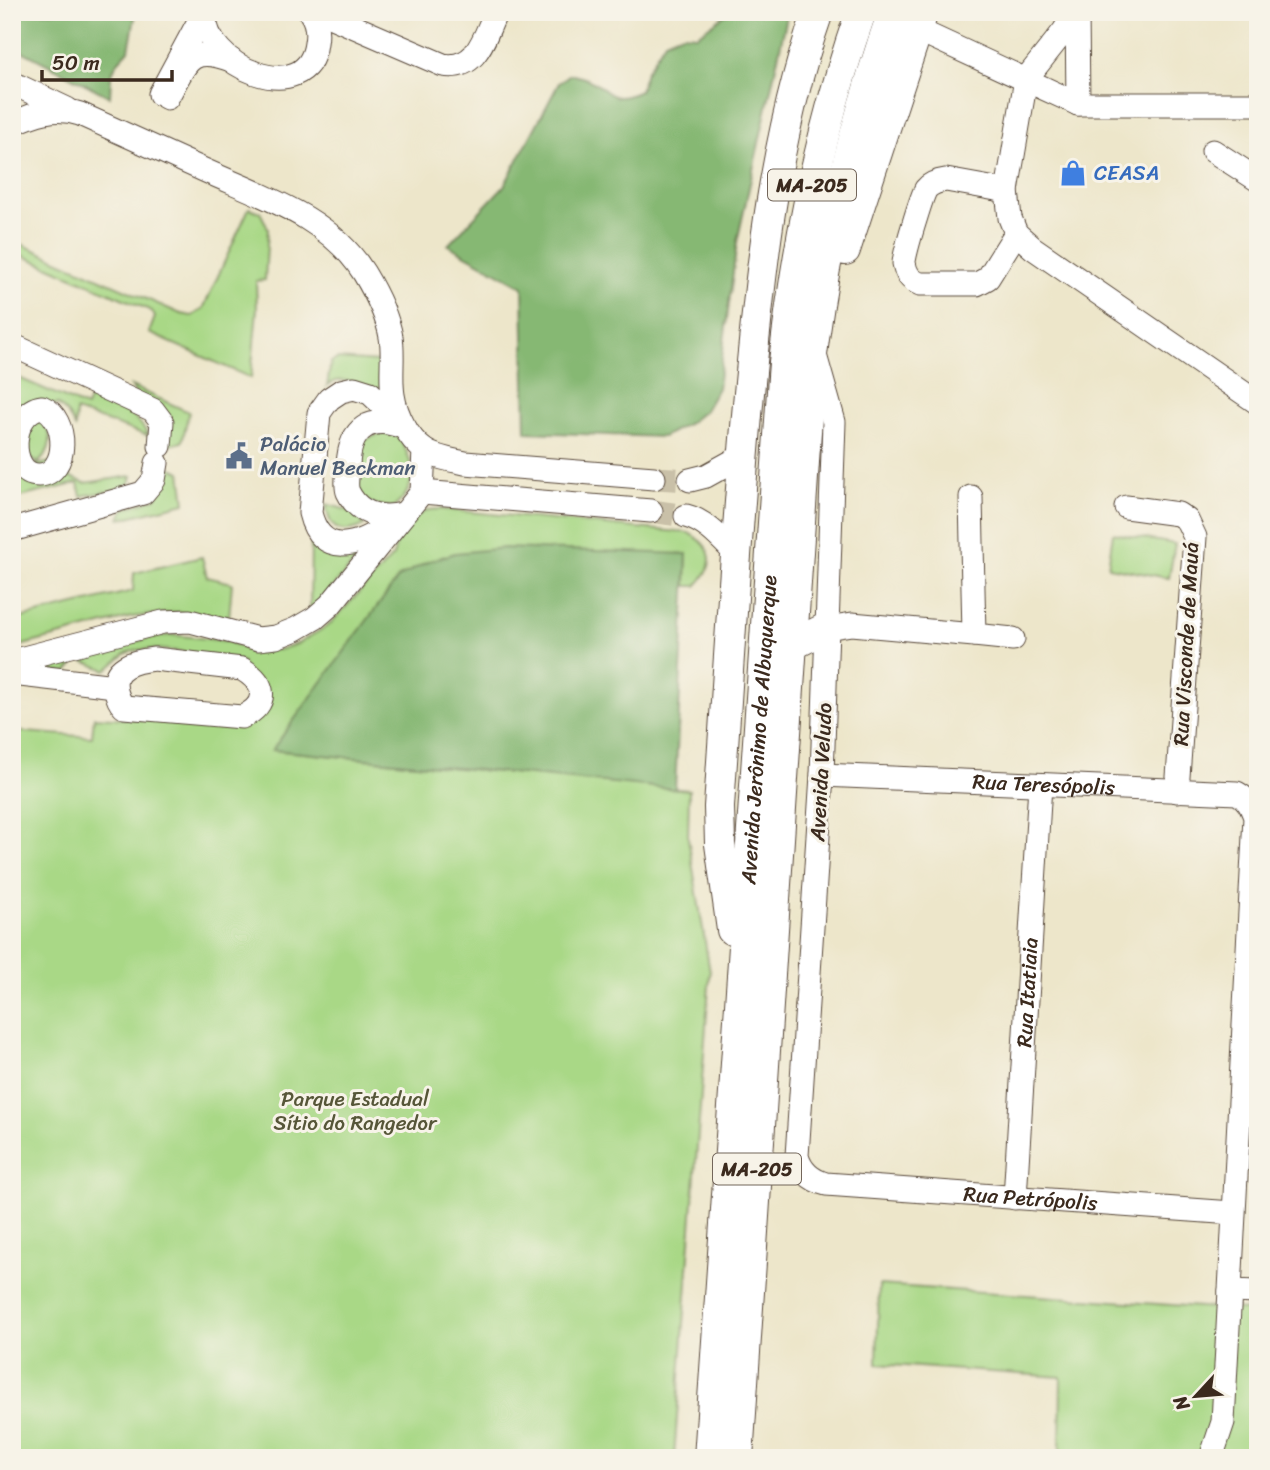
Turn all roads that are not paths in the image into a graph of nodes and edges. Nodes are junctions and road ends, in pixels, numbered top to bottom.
1 (204, 12) edge
2 (310, 12) edge
3 (320, 12) edge
4 (496, 12) edge
5 (818, 12) edge
6 (861, 12) edge
7 (893, 12) edge
8 (1076, 12) edge
9 (920, 21) edge
10 (356, 26) junction
11 (316, 49) junction
12 (234, 61) junction
13 (1026, 79) junction
14 (12, 83) edge
15 (12, 90) edge
16 (1078, 104) junction
17 (1258, 104) edge
18 (80, 114) junction
19 (14, 123) edge
20 (1213, 151) dead end
21 (1258, 180) edge
22 (1007, 191) junction
23 (1016, 233) junction
24 (12, 345) edge
25 (813, 346) junction
26 (1258, 403) edge
27 (405, 428) junction
28 (424, 450) junction
29 (744, 455) junction
30 (654, 478) tunnel mouth
31 (690, 481) tunnel mouth
32 (422, 492) junction
33 (971, 498) dead end
34 (1125, 507) dead end
35 (651, 511) tunnel mouth
36 (404, 513) junction
37 (686, 516) tunnel mouth
38 (12, 530) edge
39 (736, 554) junction
40 (827, 628) junction
41 (974, 635) junction
42 (1013, 639) dead end
43 (792, 645) junction
44 (12, 661) edge
45 (12, 674) edge
46 (115, 686) junction
47 (821, 775) junction
48 (1040, 785) junction
49 (1177, 791) junction
50 (724, 876) junction
51 (776, 881) junction
52 (746, 898) junction
53 (1252, 981) edge
54 (740, 990) junction
55 (826, 1184) joint
56 (1015, 1198) junction
57 (1233, 1213) junction
58 (1230, 1291) junction
59 (1258, 1292) edge
60 (709, 1458) edge
61 (738, 1458) edge
62 (1211, 1458) edge

1 - 12 street
1 - 12 street
2 - 11 street
3 - 10 street
4 - 10 street
5 - 29 main road
6 - 52 main road, Avenida Jerônimo de Albuquerque / MA-205
7 - 25 main road, Avenida Jerônimo de Albuquerque / MA-205
8 - 13 street
8 - 16 street
9 - 13 street
9 - 25 main road, Avenida Jerônimo de Albuquerque
10 - 11 street
11 - 12 street
13 - 16 street
13 - 22 street
14 - 18 street
15 - 19 street
16 - 17 street
18 - 19 street
18 - 27 street
20 - 21 street
22 - 23 street
22 - 23 street
23 - 26 street
24 - 38 street
25 - 40 street, Avenida Veludo
25 - 43 main road, Avenida Jerônimo de Albuquerque / MA-205
27 - 28 street
27 - 36 street
27 - 36 street
28 - 30 street
28 - 32 street
29 - 31 street
29 - 39 main road
32 - 35 street
32 - 36 street
33 - 41 street
34 - 49 street, Rua Visconde de Mauá
36 - 44 street
37 - 39 street
39 - 50 main road
40 - 41 street
40 - 43 main road
40 - 47 street, Avenida Veludo
41 - 42 street
43 - 51 main road, Avenida Jerônimo de Albuquerque / MA-205
45 - 46 street
46 - 46 street
47 - 48 street, Rua Teresópolis
47 - 55 street, Avenida Veludo
48 - 49 street, Rua Teresópolis
48 - 56 street, Rua Itatiaia
49 - 53 street, Rua Teresópolis
50 - 52 main road
50 - 54 main road
51 - 52 main road
51 - 61 main road, Avenida Jerônimo de Albuquerque / MA-205
52 - 54 main road, Avenida Jerônimo de Albuquerque / MA-205
53 - 57 street
54 - 60 main road, Avenida Jerônimo de Albuquerque / MA-205
55 - 56 street, Rua Petrópolis
56 - 57 street, Rua Petrópolis
57 - 58 street
58 - 59 street
58 - 62 street

